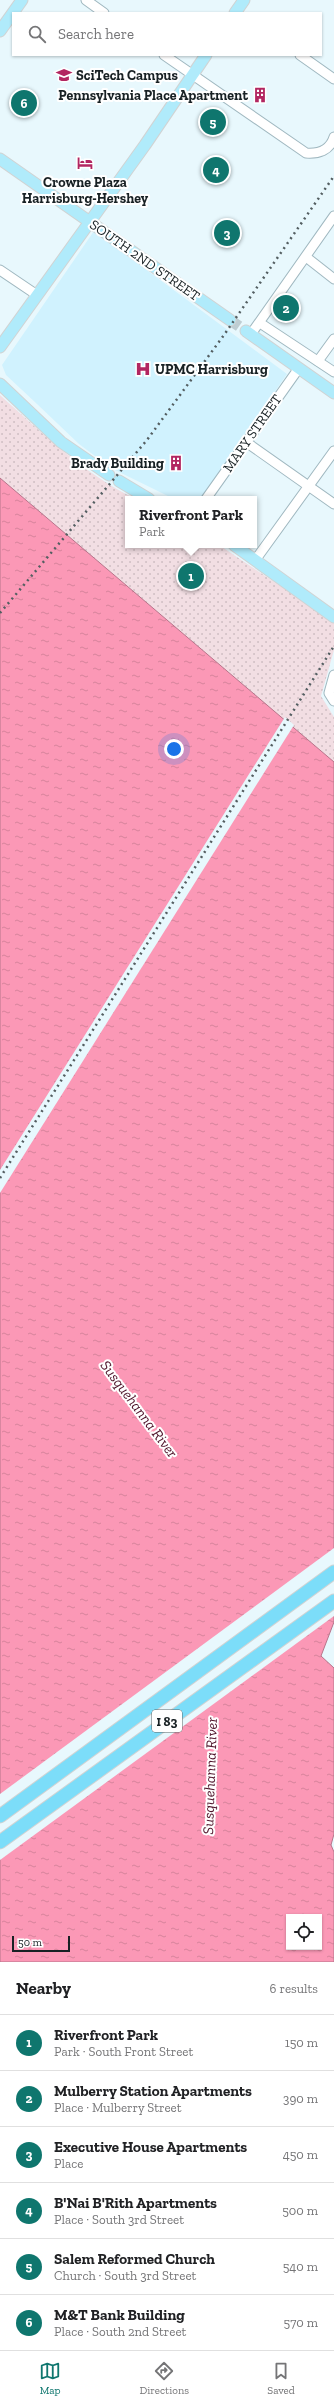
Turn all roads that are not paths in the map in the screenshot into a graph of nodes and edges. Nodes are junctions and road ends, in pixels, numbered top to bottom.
1 (22, 0) edge
2 (86, 0) edge
3 (13, 12) edge
4 (103, 12) edge
5 (12, 14) edge
6 (0, 31) edge
7 (165, 56) edge
8 (205, 56) edge
9 (301, 56) edge
10 (192, 74) junction
11 (334, 79) edge
12 (334, 136) edge
13 (0, 159) edge
14 (334, 216) edge
15 (90, 221) junction
16 (306, 257) junction
17 (0, 270) edge
18 (334, 279) edge
19 (37, 296) junction
20 (230, 320) tunnel mouth
21 (260, 323) junction
22 (248, 333) joint
23 (334, 339) edge
24 (0, 348) edge
25 (318, 361) junction
26 (298, 368) junction
27 (334, 372) edge
28 (0, 384) edge
29 (334, 393) edge
30 (246, 442) junction
31 (334, 451) edge
32 (108, 475) dead end
33 (118, 481) dead end
34 (309, 486) junction
35 (144, 496) edge
36 (208, 496) edge
37 (334, 504) edge
38 (239, 548) edge
39 (256, 559) junction
40 (334, 616) edge
41 (334, 674) edge
42 (334, 701) edge
43 (334, 1572) edge
44 (334, 1600) edge
45 (0, 1816) edge
46 (0, 1842) edge

1 - 3 main road
2 - 4 street
5 - 6 main road
7 - 10 street
8 - 10 main road
9 - 11 street
10 - 12 street
10 - 15 main road
13 - 15 main road, SOUTH 2ND STREET
14 - 16 street
15 - 19 main road
15 - 20 main road, SOUTH 2ND STREET
16 - 18 street
16 - 21 street
17 - 19 street
19 - 24 main road
21 - 22 street
21 - 25 street
22 - 26 main road
23 - 25 street
25 - 27 street
26 - 29 main road
26 - 30 street, MARY STREET
28 - 32 main road
30 - 34 street
30 - 36 street, MARY STREET
31 - 34 street
33 - 35 main road
34 - 37 street
34 - 39 street
38 - 39 main road
39 - 40 main road
41 - 42 street
43 - 45 highway, I 83
44 - 46 highway, I 83

